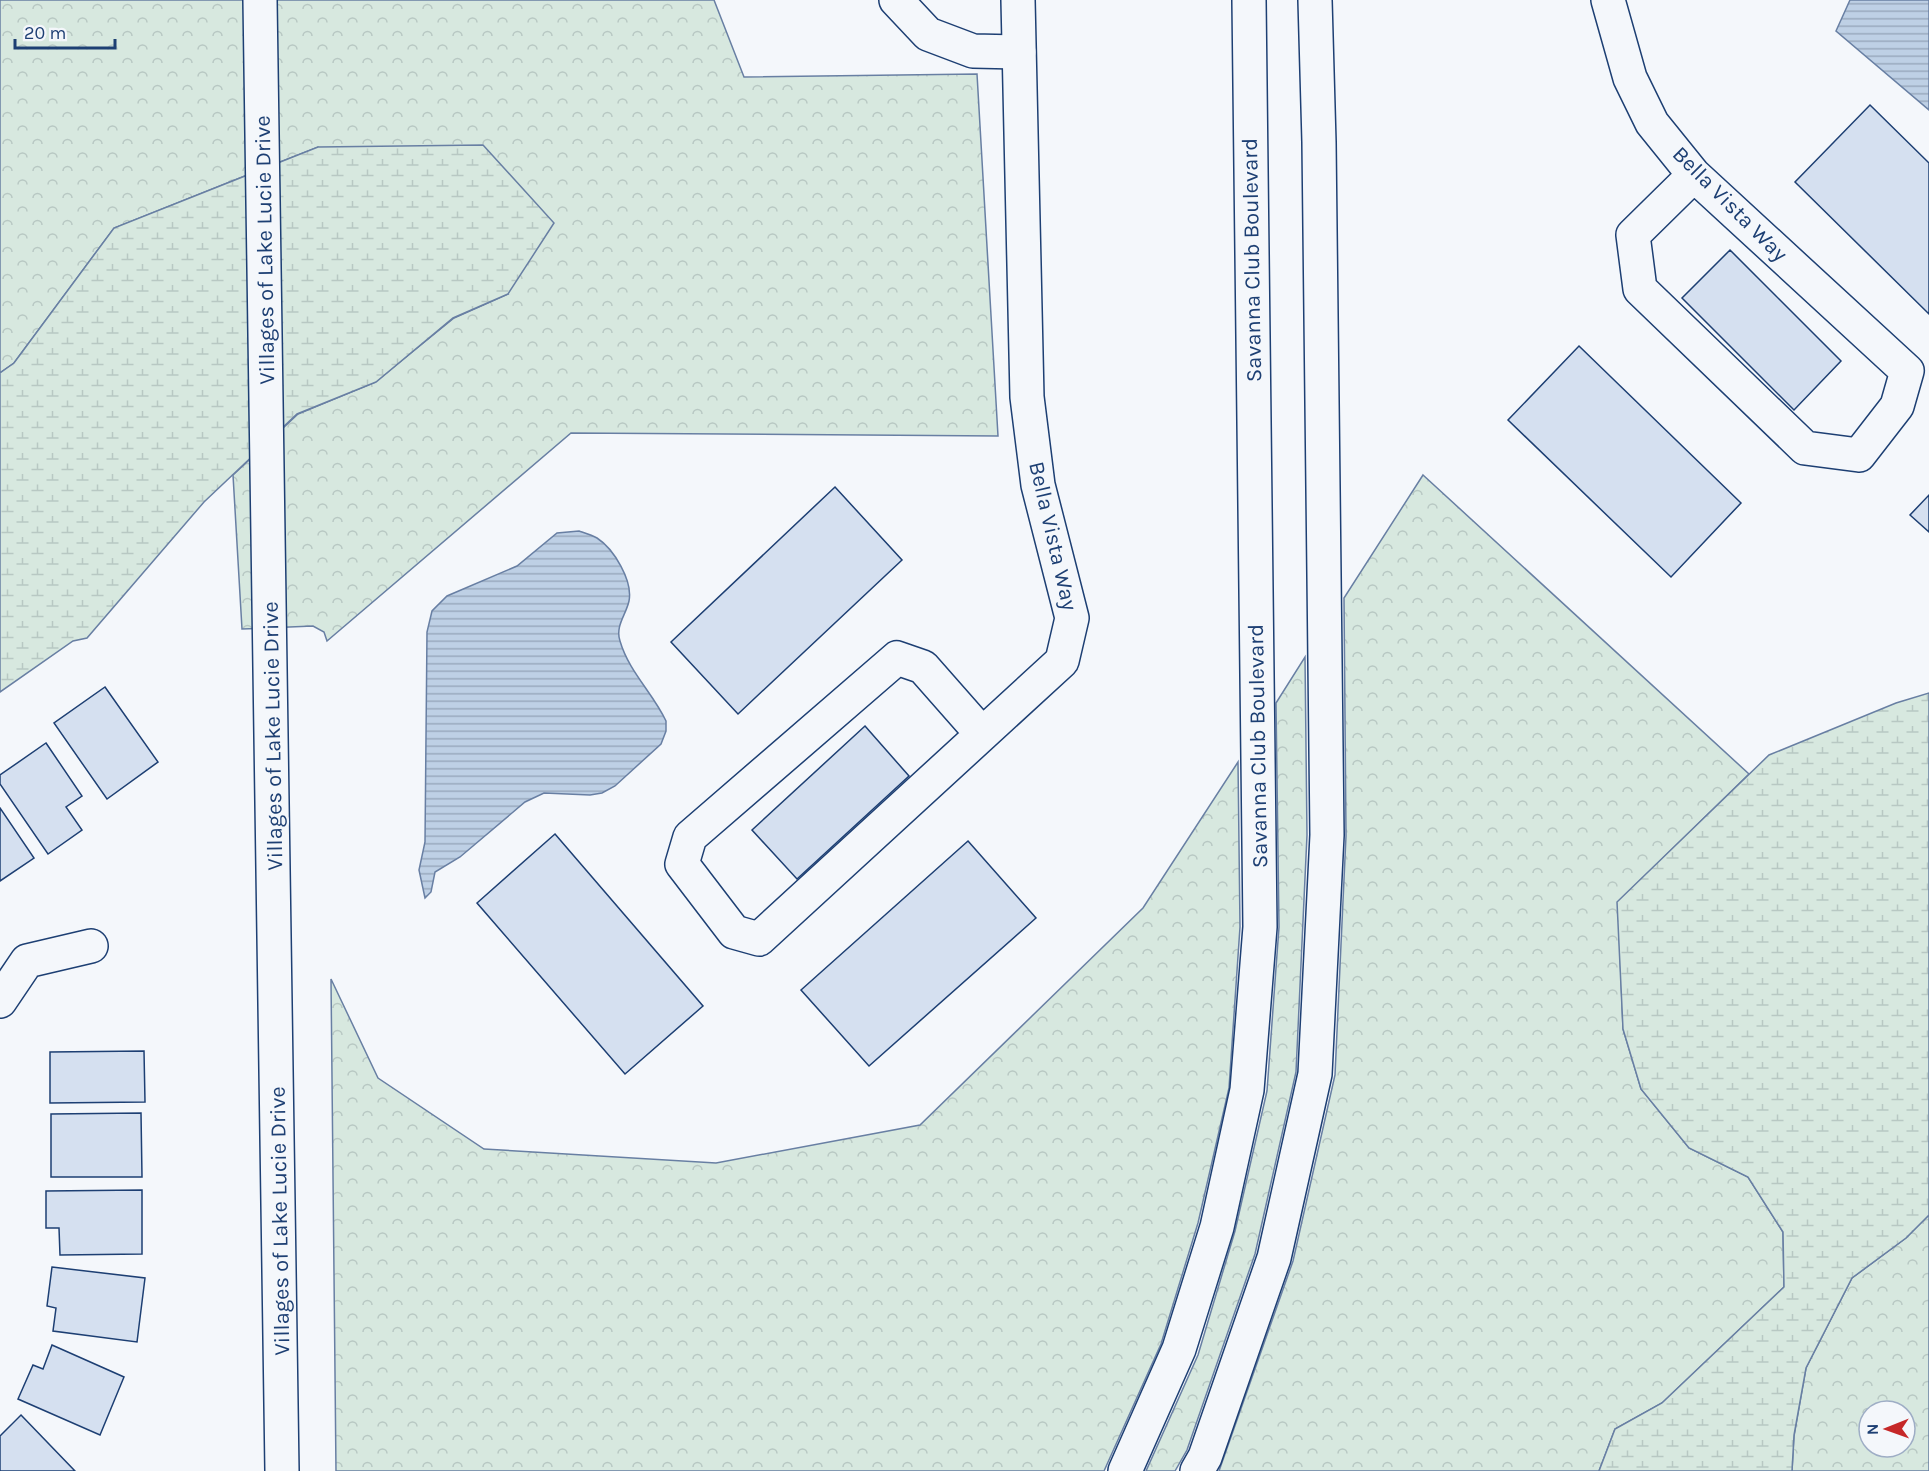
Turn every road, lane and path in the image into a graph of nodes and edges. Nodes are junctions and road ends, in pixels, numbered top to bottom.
1 (260, 0) edge
2 (896, 0) edge
3 (1018, 0) edge
4 (1249, 0) edge
5 (1314, 0) edge
6 (1608, 0) edge
7 (1019, 52) junction
8 (1694, 175) junction
9 (982, 734) junction
10 (91, 946) dead end
11 (0, 1001) edge
12 (282, 1471) edge
13 (1125, 1471) edge
14 (1197, 1471) edge

1 - 12 street, Villages of Lake Lucie Drive
2 - 7 street
3 - 7 street, Bella Vista Way
4 - 13 street, Savanna Club Boulevard
5 - 14 street
6 - 8 street, Bella Vista Way
7 - 9 street, Bella Vista Way
8 - 8 street, Bella Vista Way
9 - 9 street, Bella Vista Way
10 - 11 street

